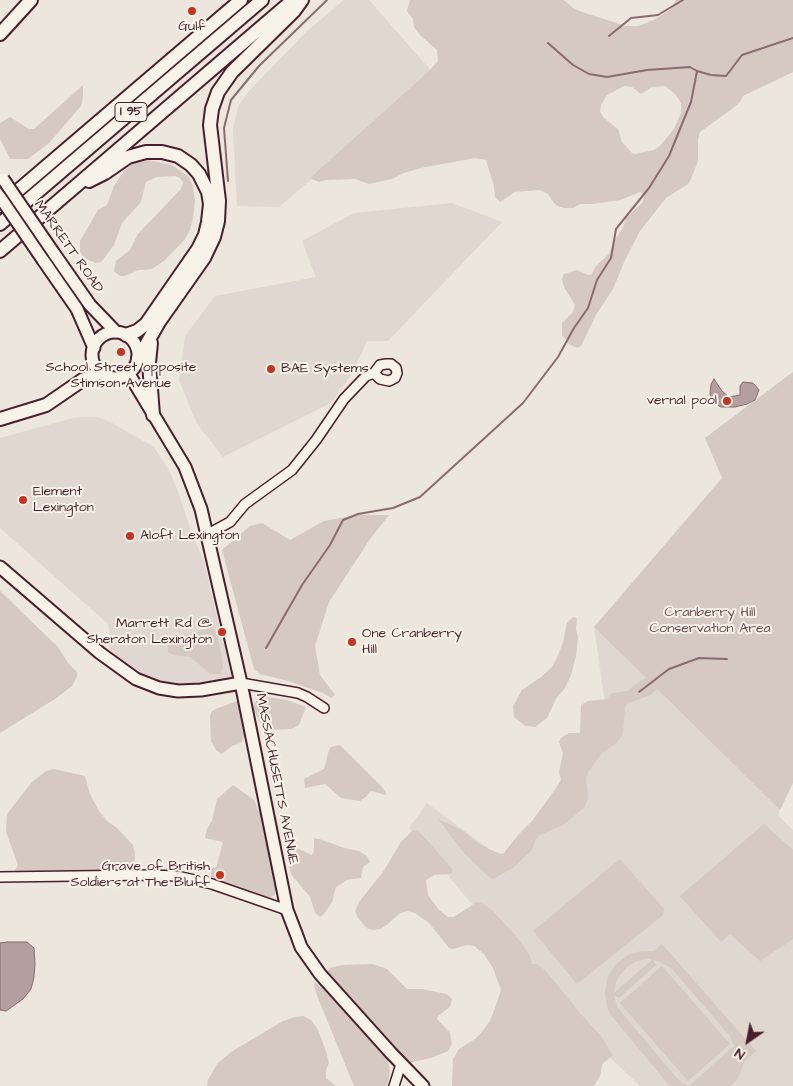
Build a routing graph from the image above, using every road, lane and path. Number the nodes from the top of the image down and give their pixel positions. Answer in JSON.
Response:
{"nodes":[{"id":1,"x":31,"y":0,"type":"edge"},
{"id":2,"x":241,"y":0,"type":"edge"},
{"id":3,"x":262,"y":0,"type":"edge"},
{"id":4,"x":293,"y":0,"type":"edge"},
{"id":5,"x":302,"y":0,"type":"edge"},
{"id":6,"x":0,"y":34,"type":"edge"},
{"id":7,"x":2,"y":177,"type":"edge"},
{"id":8,"x":73,"y":189,"type":"junction"},
{"id":9,"x":0,"y":197,"type":"edge"},
{"id":10,"x":0,"y":206,"type":"edge"},
{"id":11,"x":0,"y":224,"type":"edge"},
{"id":12,"x":0,"y":251,"type":"edge"},
{"id":13,"x":157,"y":325,"type":"junction"},
{"id":14,"x":121,"y":334,"type":"junction"},
{"id":15,"x":94,"y":348,"type":"junction"},
{"id":16,"x":138,"y":359,"type":"junction"},
{"id":17,"x":100,"y":373,"type":"junction"},
{"id":18,"x":374,"y":373,"type":"dead end"},
{"id":19,"x":129,"y":374,"type":"junction"},
{"id":20,"x":153,"y":415,"type":"junction"},
{"id":21,"x":0,"y":419,"type":"edge"},
{"id":22,"x":208,"y":534,"type":"junction"},
{"id":23,"x":0,"y":567,"type":"edge"},
{"id":24,"x":241,"y":683,"type":"junction"},
{"id":25,"x":324,"y":708,"type":"dead end"},
{"id":26,"x":0,"y":877,"type":"edge"},
{"id":27,"x":287,"y":910,"type":"junction"},
{"id":28,"x":401,"y":1064,"type":"junction"},
{"id":29,"x":410,"y":1074,"type":"junction"},
{"id":30,"x":395,"y":1085,"type":"edge"},
{"id":31,"x":423,"y":1086,"type":"edge"}],
"edges":[{"from":1,"to":6,"type":"highway"},
{"from":2,"to":10,"type":"highway"},
{"from":3,"to":11,"type":"highway","number":"I 95"},
{"from":4,"to":8,"type":"highway","number":"I 95"},
{"from":5,"to":13,"type":"highway"},
{"from":7,"to":14,"type":"main road","name":"MARRETT ROAD","bridge":true},
{"from":8,"to":12,"type":"highway","number":"I 95"},
{"from":8,"to":14,"type":"highway"},
{"from":9,"to":15,"type":"main road","name":"MARRETT ROAD","bridge":true},
{"from":13,"to":16,"type":"highway"},
{"from":13,"to":20,"type":"highway"},
{"from":14,"to":15,"type":"main road"},
{"from":14,"to":16,"type":"main road"},
{"from":15,"to":17,"type":"main road"},
{"from":16,"to":19,"type":"main road"},
{"from":17,"to":19,"type":"main road"},
{"from":17,"to":21,"type":"highway"},
{"from":18,"to":22,"type":"street"},
{"from":19,"to":20,"type":"main road"},
{"from":20,"to":22,"type":"main road"},
{"from":22,"to":24,"type":"main road"},
{"from":23,"to":24,"type":"main road","name":"MASSACHUSETTS AVENUE"},
{"from":24,"to":25,"type":"street"},
{"from":24,"to":27,"type":"main road","name":"MASSACHUSETTS AVENUE"},
{"from":26,"to":27,"type":"street"},
{"from":27,"to":28,"type":"main road","name":"MASSACHUSETTS AVENUE"},
{"from":28,"to":29,"type":"main road","name":"MASSACHUSETTS AVENUE"},
{"from":28,"to":30,"type":"street"},
{"from":29,"to":30,"type":"street"},
{"from":29,"to":31,"type":"main road","name":"MASSACHUSETTS AVENUE"}]}
